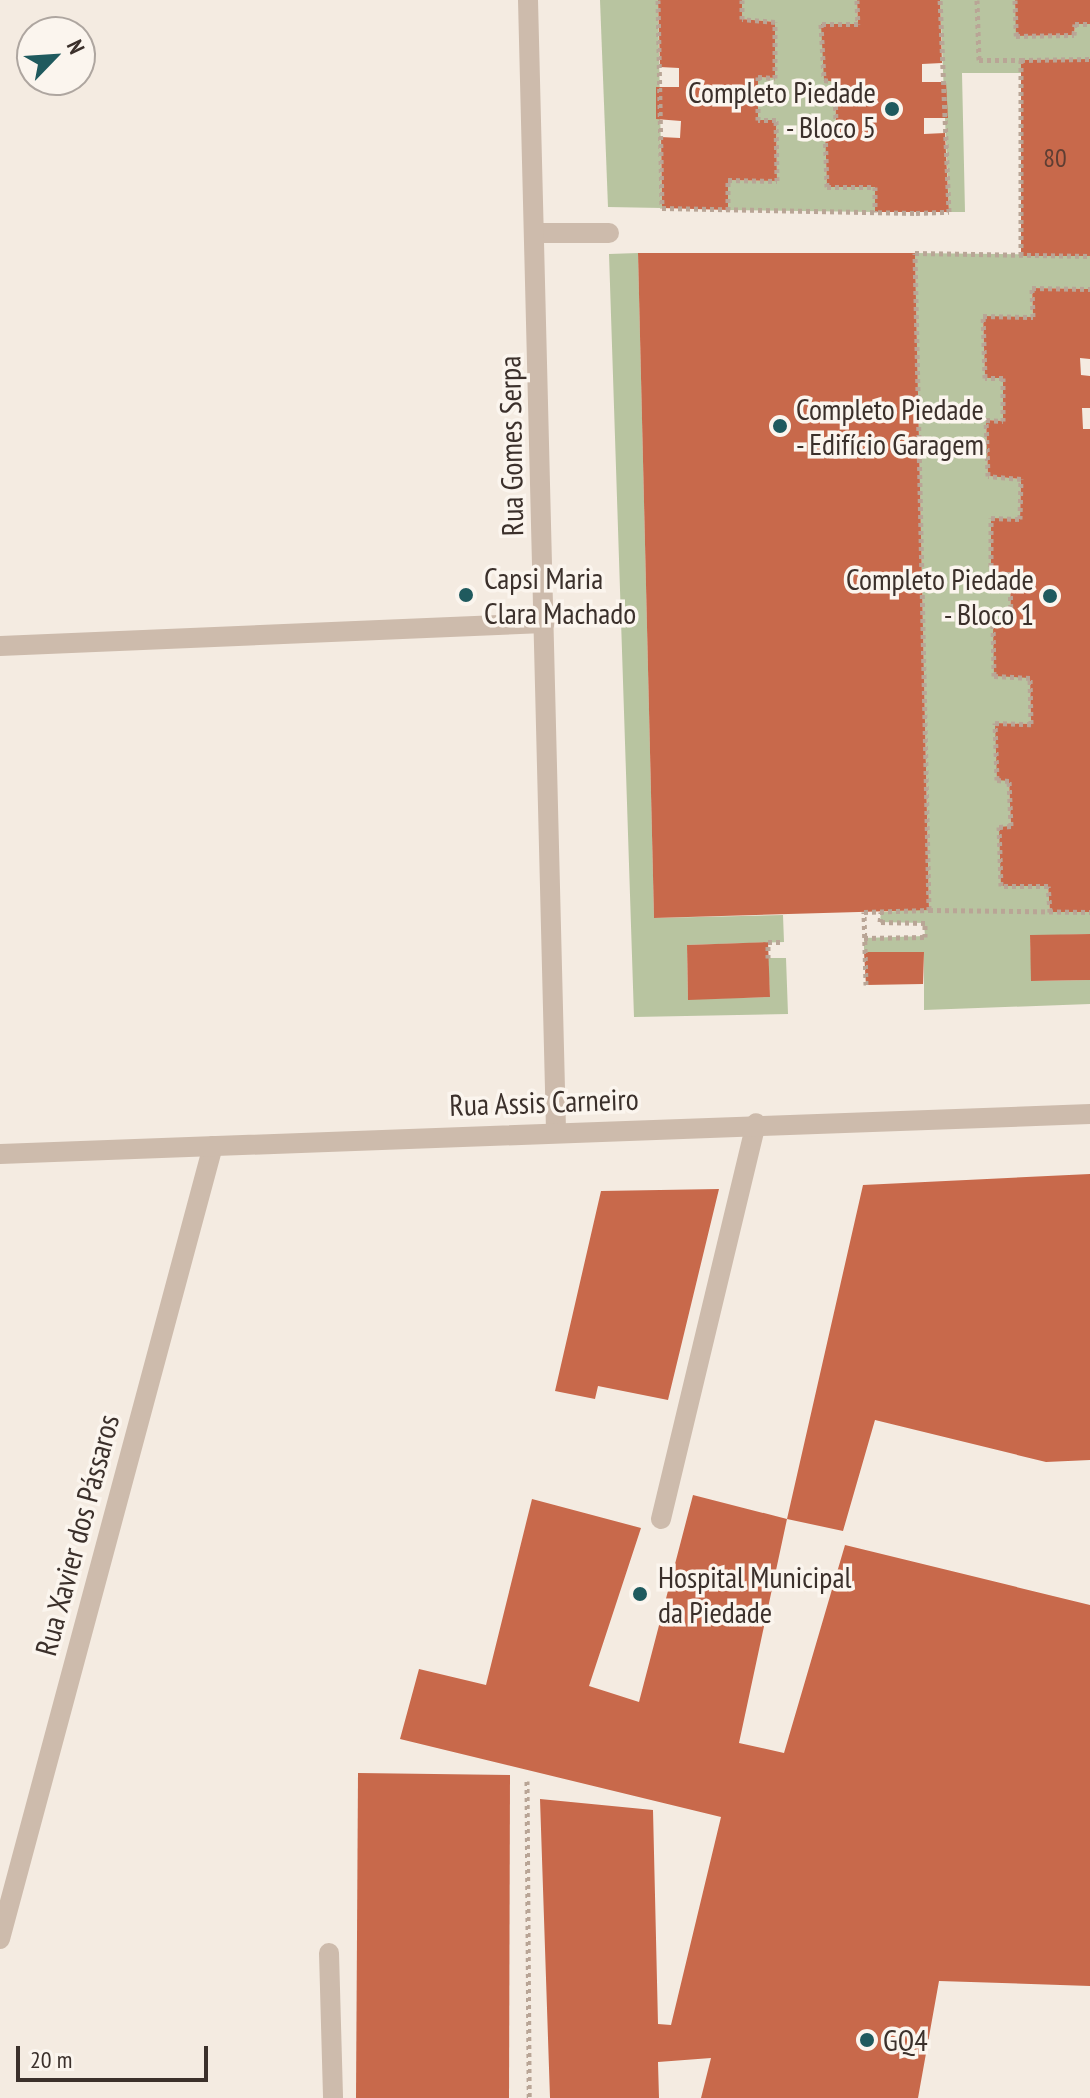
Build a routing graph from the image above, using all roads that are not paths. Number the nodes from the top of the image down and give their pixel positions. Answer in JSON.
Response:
{"nodes":[{"id":1,"x":528,"y":0,"type":"edge"},
{"id":2,"x":536,"y":233,"type":"junction"},
{"id":3,"x":609,"y":233,"type":"dead end"},
{"id":4,"x":545,"y":623,"type":"junction"},
{"id":5,"x":0,"y":646,"type":"edge"},
{"id":6,"x":1090,"y":1114,"type":"edge"},
{"id":7,"x":756,"y":1123,"type":"junction"},
{"id":8,"x":556,"y":1131,"type":"junction"},
{"id":9,"x":213,"y":1146,"type":"junction"},
{"id":10,"x":0,"y":1154,"type":"edge"},
{"id":11,"x":661,"y":1519,"type":"dead end"},
{"id":12,"x":0,"y":1939,"type":"edge"},
{"id":13,"x":329,"y":1953,"type":"dead end"},
{"id":14,"x":333,"y":2098,"type":"edge"}],
"edges":[{"from":1,"to":2,"type":"street","name":"Rua Gomes Serpa"},
{"from":2,"to":3,"type":"street"},
{"from":2,"to":4,"type":"street","name":"Rua Gomes Serpa"},
{"from":4,"to":5,"type":"street"},
{"from":4,"to":8,"type":"street","name":"Rua Gomes Serpa"},
{"from":6,"to":7,"type":"street","name":"Rua Assis Carneiro"},
{"from":7,"to":8,"type":"street","name":"Rua Assis Carneiro"},
{"from":7,"to":11,"type":"street"},
{"from":8,"to":9,"type":"street","name":"Rua Assis Carneiro"},
{"from":9,"to":10,"type":"street","name":"Rua Assis Carneiro"},
{"from":9,"to":12,"type":"street","name":"Rua Xavier dos Pássaros"},
{"from":13,"to":14,"type":"street"}]}
